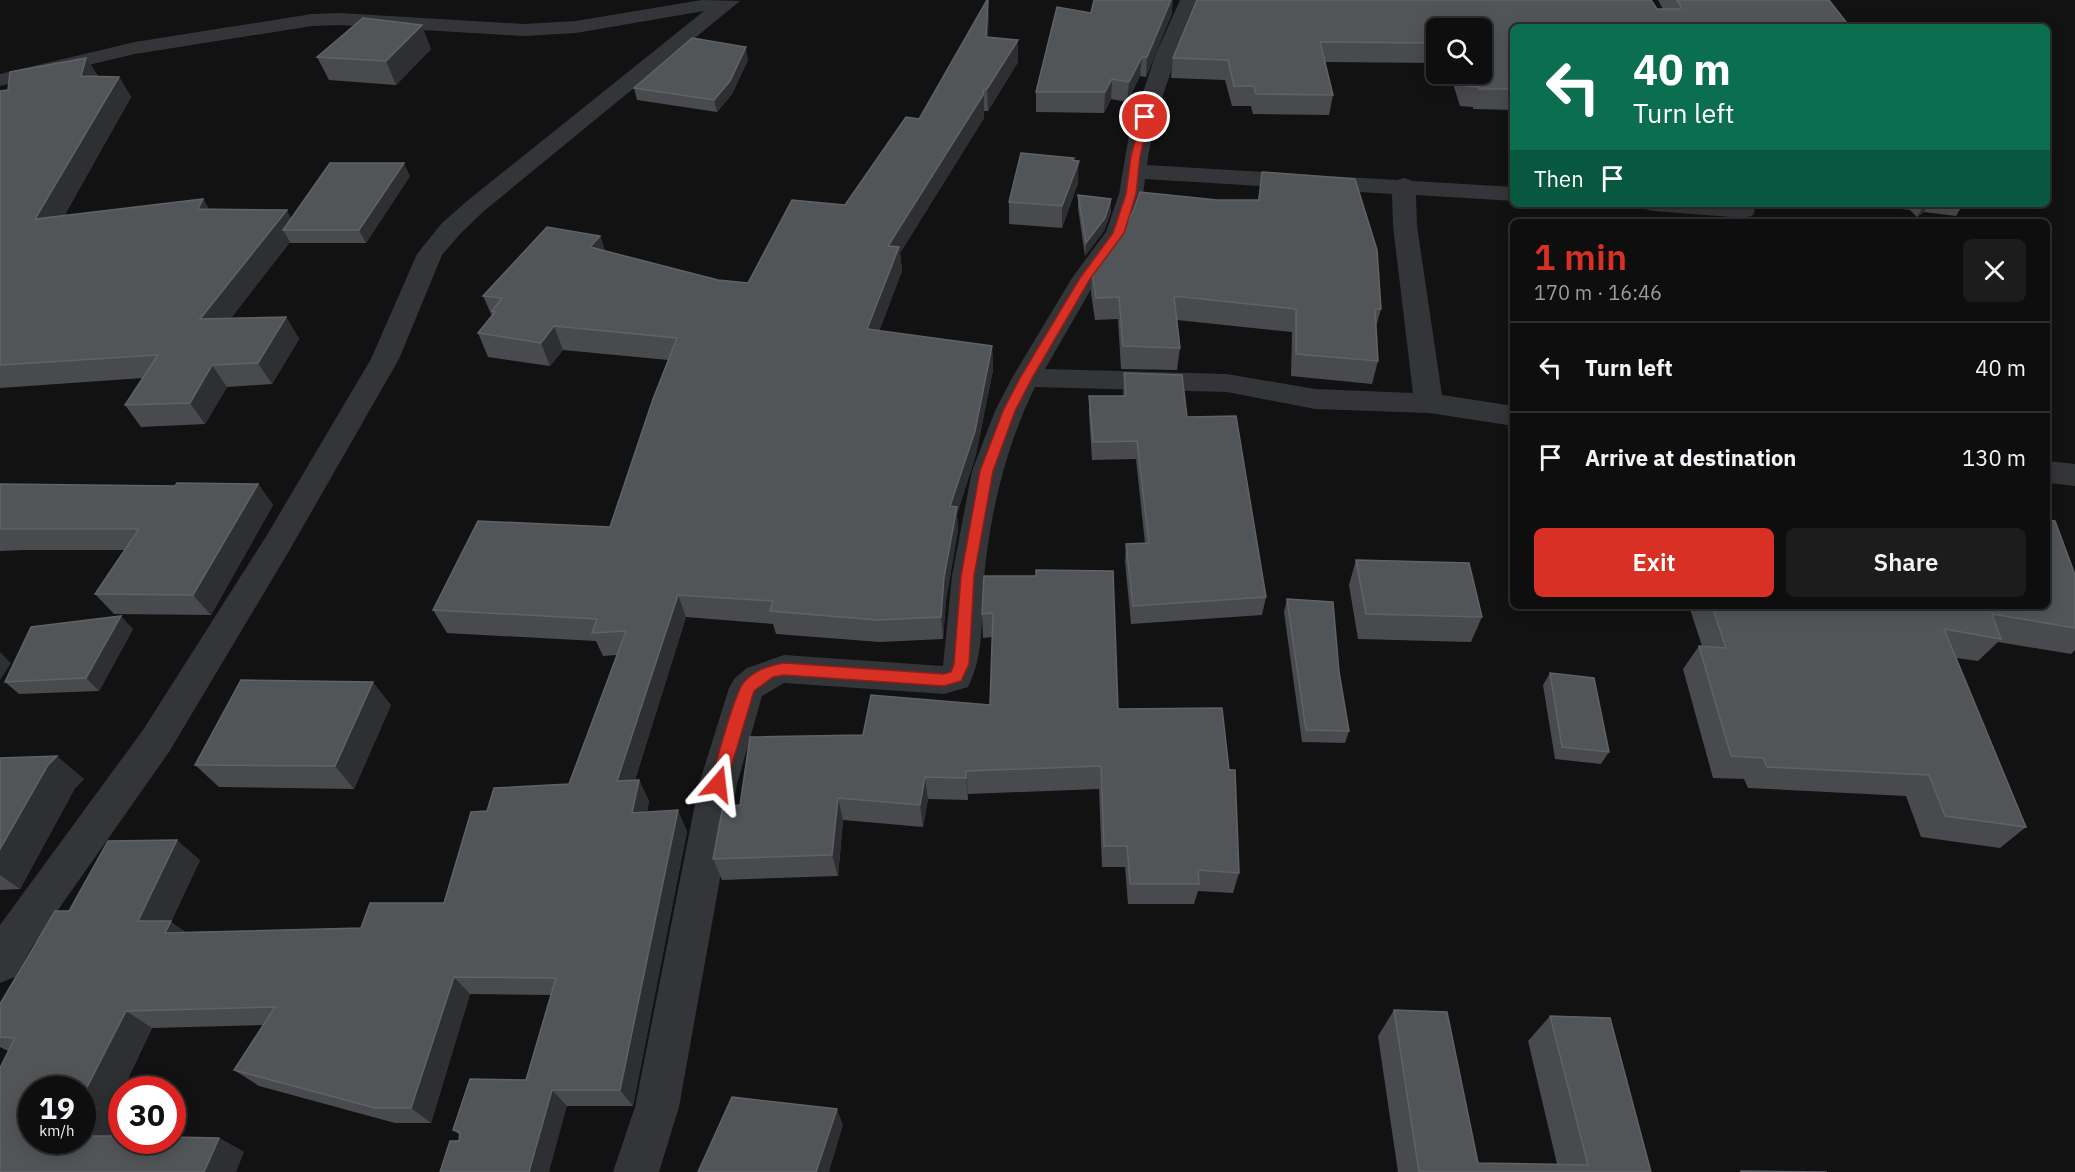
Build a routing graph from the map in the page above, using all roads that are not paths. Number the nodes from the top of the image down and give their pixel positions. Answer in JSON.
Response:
{"nodes":[{"id":1,"x":731,"y":1,"type":"edge"},
{"id":2,"x":1182,"y":4,"type":"edge"},
{"id":3,"x":0,"y":80,"type":"edge"},
{"id":4,"x":1135,"y":171,"type":"junction"},
{"id":5,"x":1404,"y":186,"type":"junction"},
{"id":6,"x":1510,"y":194,"type":"edge"},
{"id":7,"x":1686,"y":207,"type":"edge"},
{"id":8,"x":1742,"y":212,"type":"edge"},
{"id":9,"x":1026,"y":378,"type":"junction"},
{"id":10,"x":1429,"y":403,"type":"junction"},
{"id":11,"x":1510,"y":415,"type":"edge"},
{"id":12,"x":2050,"y":472,"type":"edge"},
{"id":13,"x":2075,"y":475,"type":"edge"},
{"id":14,"x":0,"y":963,"type":"edge"},
{"id":15,"x":636,"y":1172,"type":"edge"}],
"edges":[{"from":1,"to":3,"type":"street"},
{"from":1,"to":14,"type":"street"},
{"from":2,"to":4,"type":"street"},
{"from":4,"to":5,"type":"street"},
{"from":4,"to":9,"type":"street"},
{"from":5,"to":6,"type":"street"},
{"from":5,"to":10,"type":"street"},
{"from":7,"to":8,"type":"street"},
{"from":9,"to":10,"type":"street"},
{"from":9,"to":15,"type":"street"},
{"from":10,"to":11,"type":"street"},
{"from":12,"to":13,"type":"street"}]}
